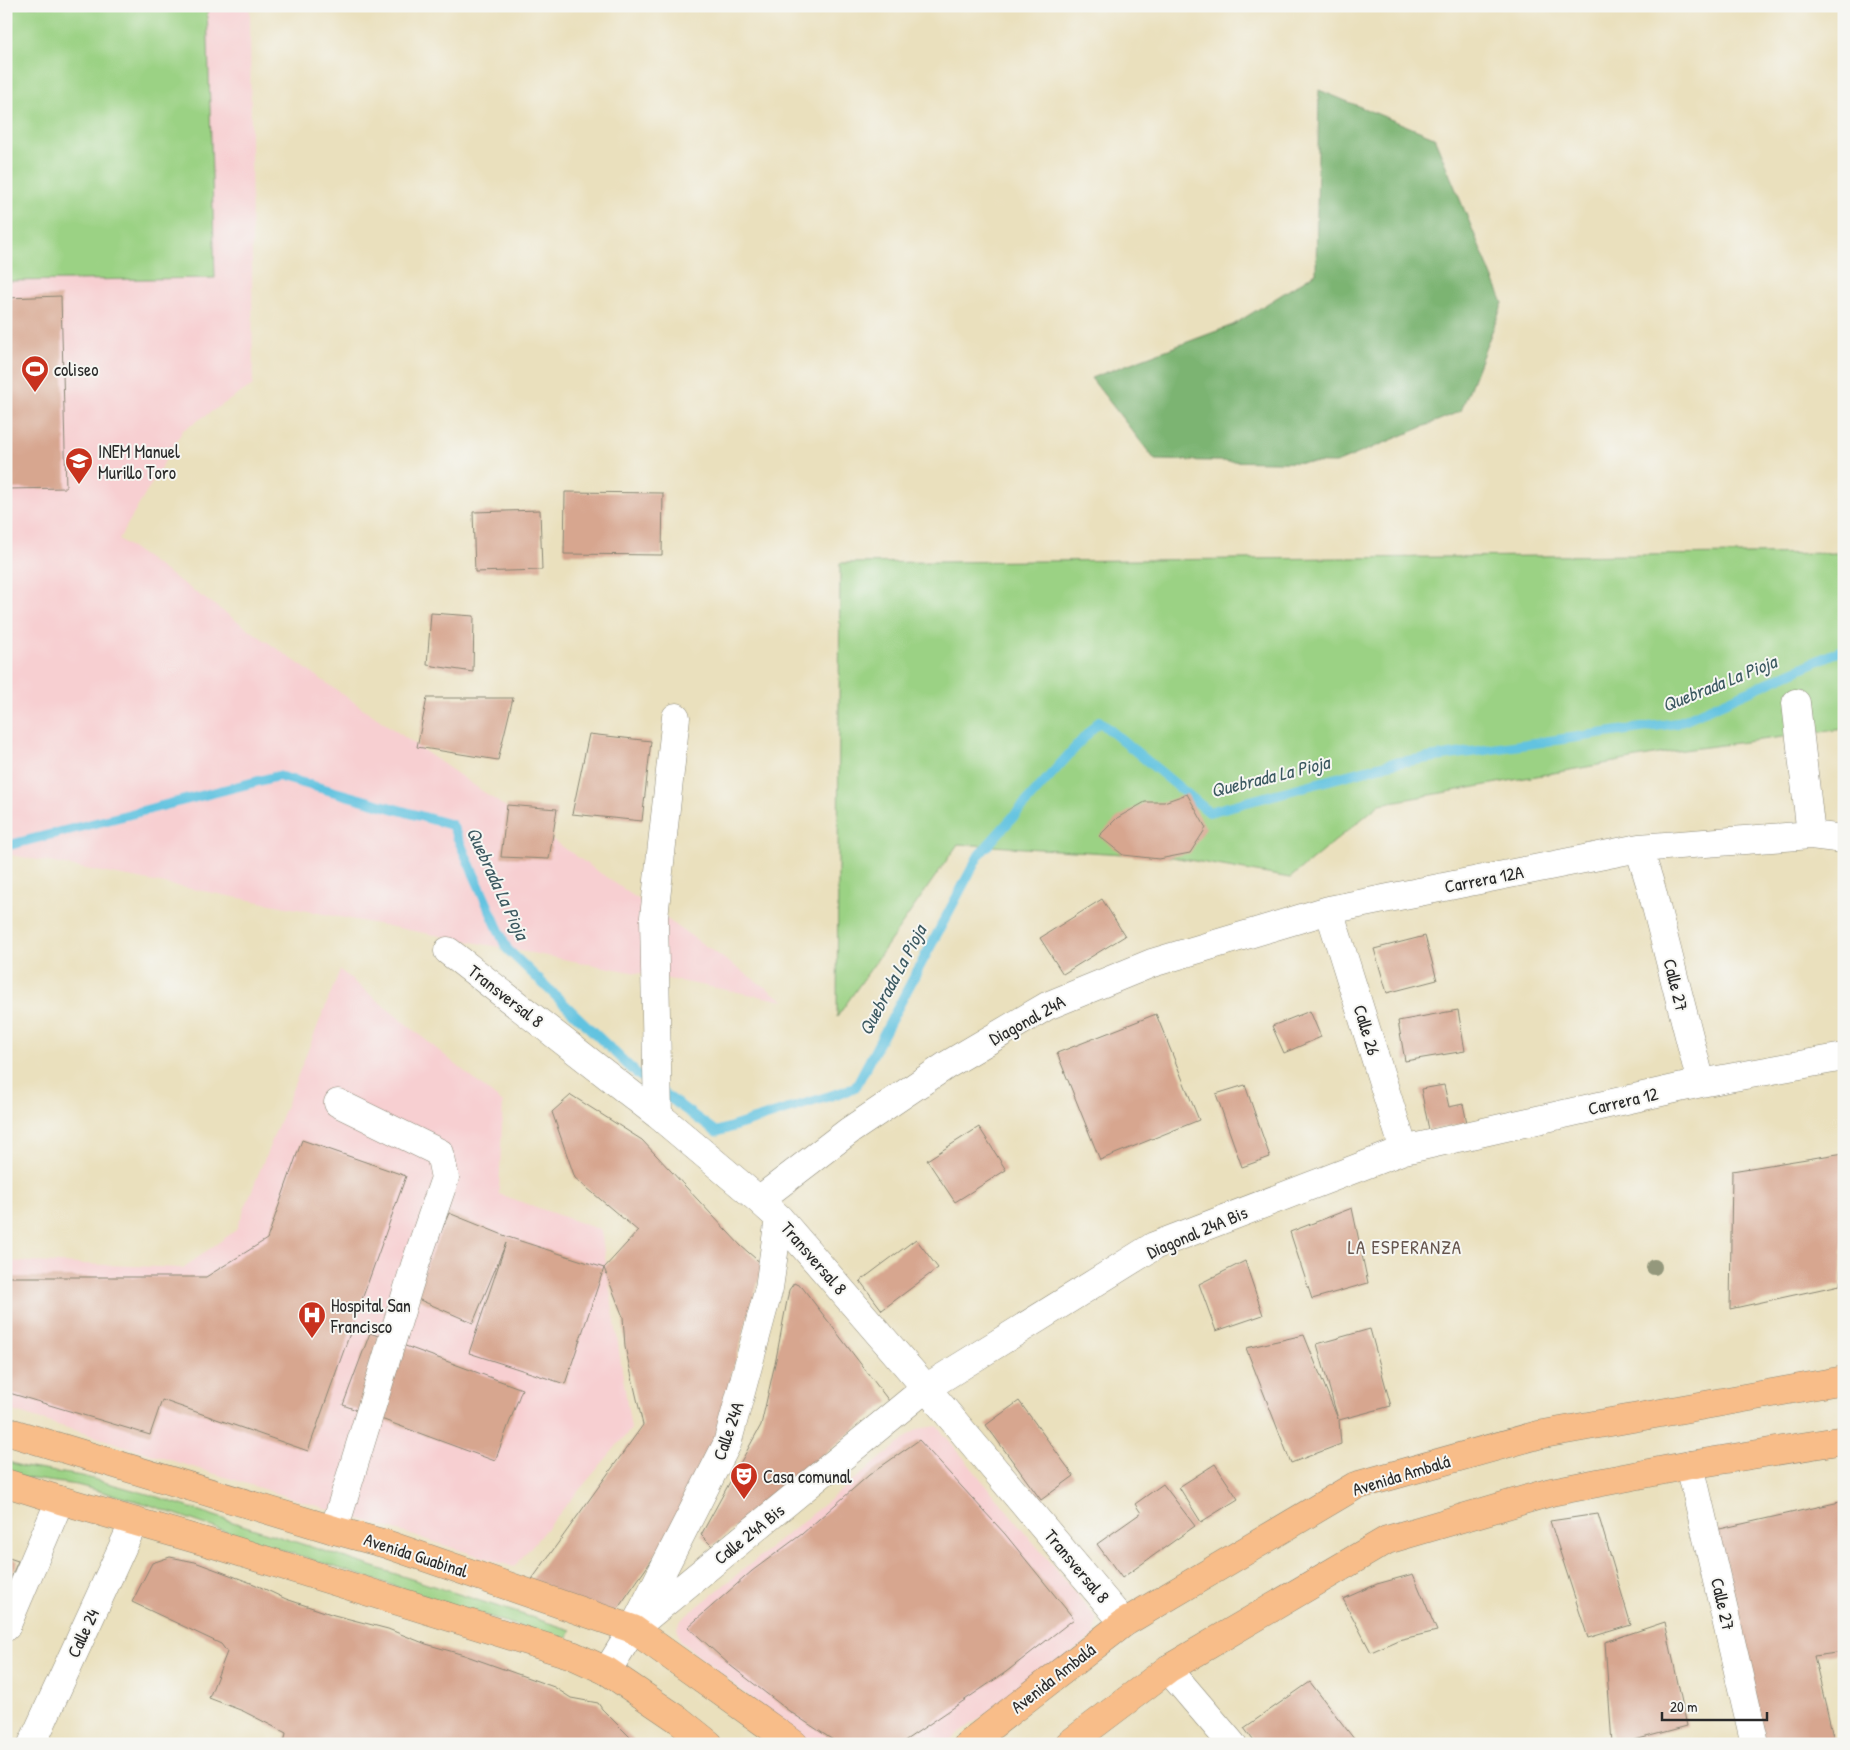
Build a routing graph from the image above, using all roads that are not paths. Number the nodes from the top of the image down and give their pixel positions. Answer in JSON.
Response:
{"nodes":[{"id":1,"x":1796,"y":703,"type":"dead end"},
{"id":2,"x":676,"y":717,"type":"dead end"},
{"id":3,"x":1812,"y":835,"type":"junction"},
{"id":4,"x":1844,"y":839,"type":"edge"},
{"id":5,"x":1639,"y":848,"type":"junction"},
{"id":6,"x":1329,"y":910,"type":"junction"},
{"id":7,"x":448,"y":951,"type":"dead end"},
{"id":8,"x":1844,"y":1057,"type":"edge"},
{"id":9,"x":1701,"y":1084,"type":"junction"},
{"id":10,"x":338,"y":1102,"type":"dead end"},
{"id":11,"x":658,"y":1114,"type":"junction"},
{"id":12,"x":1404,"y":1150,"type":"junction"},
{"id":13,"x":759,"y":1200,"type":"junction"},
{"id":14,"x":779,"y":1218,"type":"junction"},
{"id":15,"x":1844,"y":1380,"type":"edge"},
{"id":16,"x":926,"y":1388,"type":"junction"},
{"id":17,"x":6,"y":1432,"type":"edge"},
{"id":18,"x":1844,"y":1440,"type":"edge"},
{"id":19,"x":1690,"y":1465,"type":"junction"},
{"id":20,"x":6,"y":1483,"type":"edge"},
{"id":21,"x":60,"y":1500,"type":"junction"},
{"id":22,"x":134,"y":1522,"type":"junction"},
{"id":23,"x":334,"y":1530,"type":"junction"},
{"id":24,"x":1124,"y":1623,"type":"junction"},
{"id":25,"x":6,"y":1627,"type":"edge"},
{"id":26,"x":633,"y":1629,"type":"junction"},
{"id":27,"x":1168,"y":1669,"type":"junction"},
{"id":28,"x":607,"y":1671,"type":"junction"},
{"id":29,"x":32,"y":1744,"type":"edge"},
{"id":30,"x":709,"y":1744,"type":"edge"},
{"id":31,"x":794,"y":1744,"type":"edge"},
{"id":32,"x":968,"y":1744,"type":"edge"},
{"id":33,"x":1069,"y":1744,"type":"edge"},
{"id":34,"x":1232,"y":1744,"type":"edge"},
{"id":35,"x":1755,"y":1744,"type":"edge"}],
"edges":[{"from":1,"to":3,"type":"street"},
{"from":2,"to":11,"type":"street"},
{"from":3,"to":4,"type":"street","name":"Carrera 12A"},
{"from":3,"to":5,"type":"street","name":"Carrera 12A"},
{"from":5,"to":6,"type":"street","name":"Carrera 12A"},
{"from":5,"to":9,"type":"street","name":"Calle 27"},
{"from":6,"to":12,"type":"street","name":"Calle 26"},
{"from":6,"to":13,"type":"street","name":"Diagonal 24A"},
{"from":7,"to":11,"type":"street","name":"Transversal 8"},
{"from":8,"to":9,"type":"street","name":"Carrera 12"},
{"from":9,"to":12,"type":"street","name":"Carrera 12"},
{"from":10,"to":23,"type":"street"},
{"from":11,"to":13,"type":"street","name":"Transversal 8"},
{"from":12,"to":16,"type":"street","name":"Diagonal 24A Bis"},
{"from":13,"to":14,"type":"street","name":"Transversal 8"},
{"from":14,"to":16,"type":"street","name":"Transversal 8"},
{"from":14,"to":26,"type":"street","name":"Calle 24A"},
{"from":15,"to":24,"type":"main road","name":"Avenida Ambalá"},
{"from":16,"to":24,"type":"street","name":"Transversal 8"},
{"from":16,"to":26,"type":"street","name":"Calle 24A Bis"},
{"from":17,"to":23,"type":"main road","name":"Avenida Guabinal"},
{"from":18,"to":19,"type":"main road"},
{"from":19,"to":27,"type":"main road"},
{"from":19,"to":35,"type":"street","name":"Calle 27"},
{"from":20,"to":21,"type":"main road"},
{"from":21,"to":22,"type":"main road"},
{"from":21,"to":25,"type":"street"},
{"from":22,"to":28,"type":"main road"},
{"from":22,"to":29,"type":"street","name":"Calle 24"},
{"from":23,"to":26,"type":"main road","name":"Avenida Guabinal"},
{"from":24,"to":32,"type":"main road","name":"Avenida Ambalá"},
{"from":26,"to":28,"type":"street","name":"Calle 24A Bis"},
{"from":26,"to":31,"type":"main road","name":"Avenida Guabinal"},
{"from":27,"to":33,"type":"main road"},
{"from":27,"to":34,"type":"street"},
{"from":28,"to":30,"type":"main road"}]}
